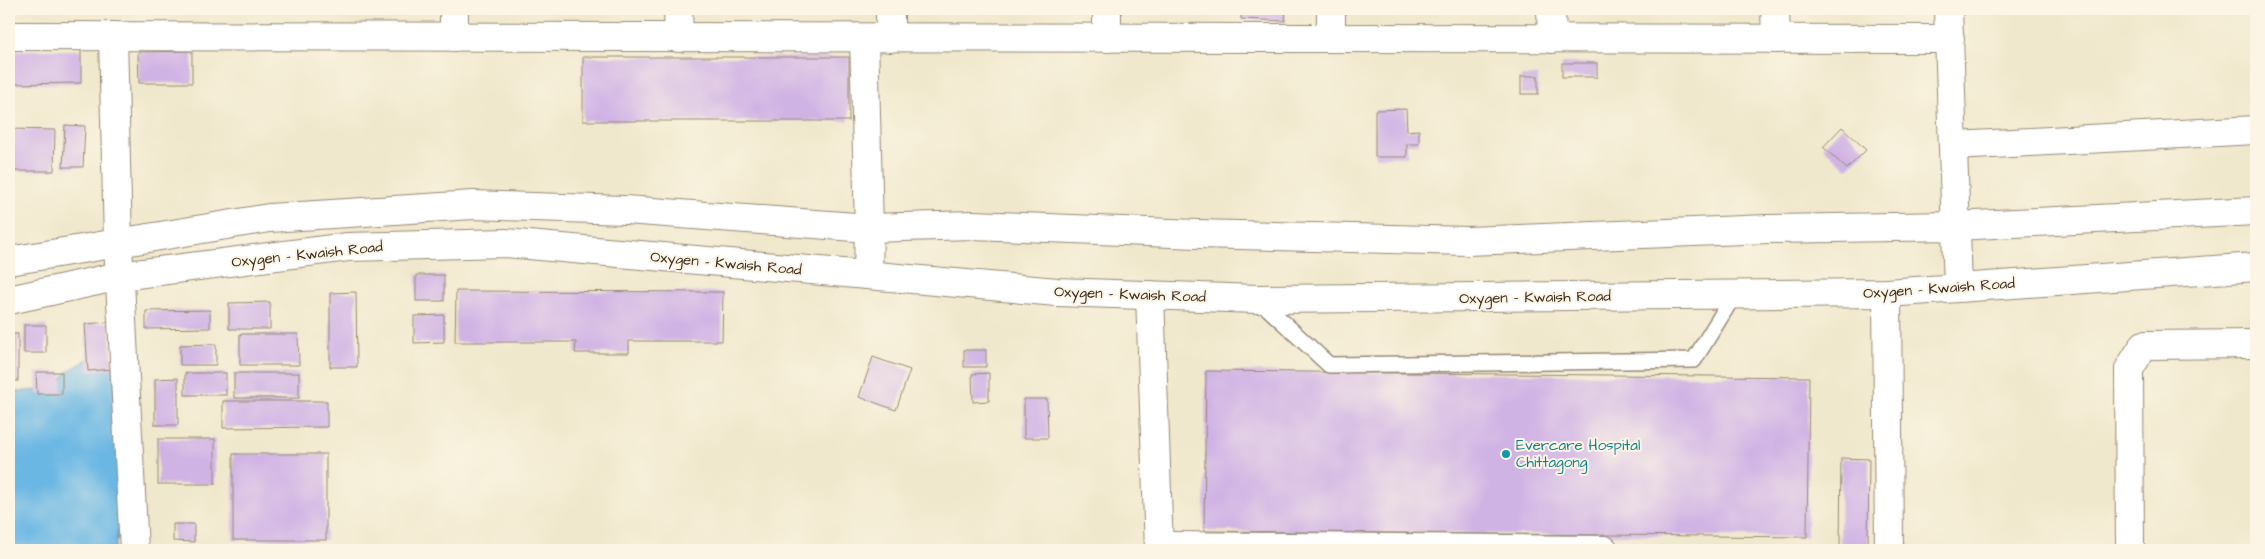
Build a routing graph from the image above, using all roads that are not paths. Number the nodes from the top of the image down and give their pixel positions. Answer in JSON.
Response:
{"nodes":[{"id":1,"x":454,"y":9,"type":"edge"},
{"id":2,"x":678,"y":9,"type":"edge"},
{"id":3,"x":890,"y":9,"type":"edge"},
{"id":4,"x":1107,"y":9,"type":"edge"},
{"id":5,"x":1331,"y":9,"type":"edge"},
{"id":6,"x":1551,"y":9,"type":"edge"},
{"id":7,"x":1775,"y":9,"type":"edge"},
{"id":8,"x":1948,"y":9,"type":"edge"},
{"id":9,"x":9,"y":36,"type":"edge"},
{"id":10,"x":113,"y":36,"type":"junction"},
{"id":11,"x":454,"y":37,"type":"junction"},
{"id":12,"x":679,"y":38,"type":"junction"},
{"id":13,"x":877,"y":38,"type":"junction"},
{"id":14,"x":1108,"y":38,"type":"junction"},
{"id":15,"x":1331,"y":38,"type":"junction"},
{"id":16,"x":1552,"y":39,"type":"junction"},
{"id":17,"x":1776,"y":39,"type":"junction"},
{"id":18,"x":1950,"y":39,"type":"junction"},
{"id":19,"x":2256,"y":130,"type":"edge"},
{"id":20,"x":1954,"y":146,"type":"junction"},
{"id":21,"x":2256,"y":211,"type":"edge"},
{"id":22,"x":1956,"y":226,"type":"junction"},
{"id":23,"x":869,"y":228,"type":"junction"},
{"id":24,"x":118,"y":244,"type":"junction"},
{"id":25,"x":9,"y":261,"type":"edge"},
{"id":26,"x":2256,"y":268,"type":"edge"},
{"id":27,"x":868,"y":275,"type":"junction"},
{"id":28,"x":120,"y":276,"type":"junction"},
{"id":29,"x":1958,"y":288,"type":"junction"},
{"id":30,"x":1888,"y":293,"type":"junction"},
{"id":31,"x":1150,"y":295,"type":"junction"},
{"id":32,"x":1734,"y":295,"type":"junction"},
{"id":33,"x":1258,"y":299,"type":"junction"},
{"id":34,"x":9,"y":300,"type":"edge"},
{"id":35,"x":2256,"y":344,"type":"edge"},
{"id":36,"x":1164,"y":548,"type":"edge"},
{"id":37,"x":134,"y":550,"type":"edge"},
{"id":38,"x":1604,"y":550,"type":"edge"},
{"id":39,"x":1889,"y":550,"type":"edge"},
{"id":40,"x":2130,"y":550,"type":"edge"}],
"edges":[{"from":1,"to":11,"type":"street"},
{"from":2,"to":12,"type":"street"},
{"from":3,"to":13,"type":"street"},
{"from":4,"to":14,"type":"street"},
{"from":5,"to":15,"type":"street"},
{"from":6,"to":16,"type":"street"},
{"from":7,"to":17,"type":"street"},
{"from":8,"to":18,"type":"street"},
{"from":9,"to":10,"type":"street"},
{"from":10,"to":11,"type":"street"},
{"from":10,"to":24,"type":"street"},
{"from":11,"to":12,"type":"street"},
{"from":12,"to":13,"type":"street"},
{"from":13,"to":14,"type":"street"},
{"from":13,"to":23,"type":"street"},
{"from":14,"to":15,"type":"street"},
{"from":15,"to":16,"type":"street"},
{"from":16,"to":17,"type":"street"},
{"from":17,"to":18,"type":"street"},
{"from":18,"to":20,"type":"street"},
{"from":19,"to":20,"type":"street"},
{"from":20,"to":22,"type":"street"},
{"from":21,"to":22,"type":"street"},
{"from":22,"to":23,"type":"street"},
{"from":22,"to":29,"type":"street"},
{"from":23,"to":24,"type":"street"},
{"from":23,"to":27,"type":"street"},
{"from":24,"to":25,"type":"street"},
{"from":24,"to":28,"type":"street"},
{"from":26,"to":29,"type":"street","name":"Oxygen - Kwaish Road"},
{"from":27,"to":28,"type":"street","name":"Oxygen - Kwaish Road"},
{"from":27,"to":31,"type":"street","name":"Oxygen - Kwaish Road"},
{"from":28,"to":34,"type":"street","name":"Oxygen - Kwaish Road"},
{"from":28,"to":37,"type":"street"},
{"from":29,"to":30,"type":"street","name":"Oxygen - Kwaish Road"},
{"from":30,"to":32,"type":"street","name":"Oxygen - Kwaish Road"},
{"from":30,"to":39,"type":"street"},
{"from":31,"to":33,"type":"street","name":"Oxygen - Kwaish Road"},
{"from":31,"to":36,"type":"street"},
{"from":32,"to":33,"type":"street","name":"Oxygen - Kwaish Road"},
{"from":32,"to":33,"type":"lane"},
{"from":35,"to":40,"type":"street"},
{"from":36,"to":38,"type":"street"}]}
